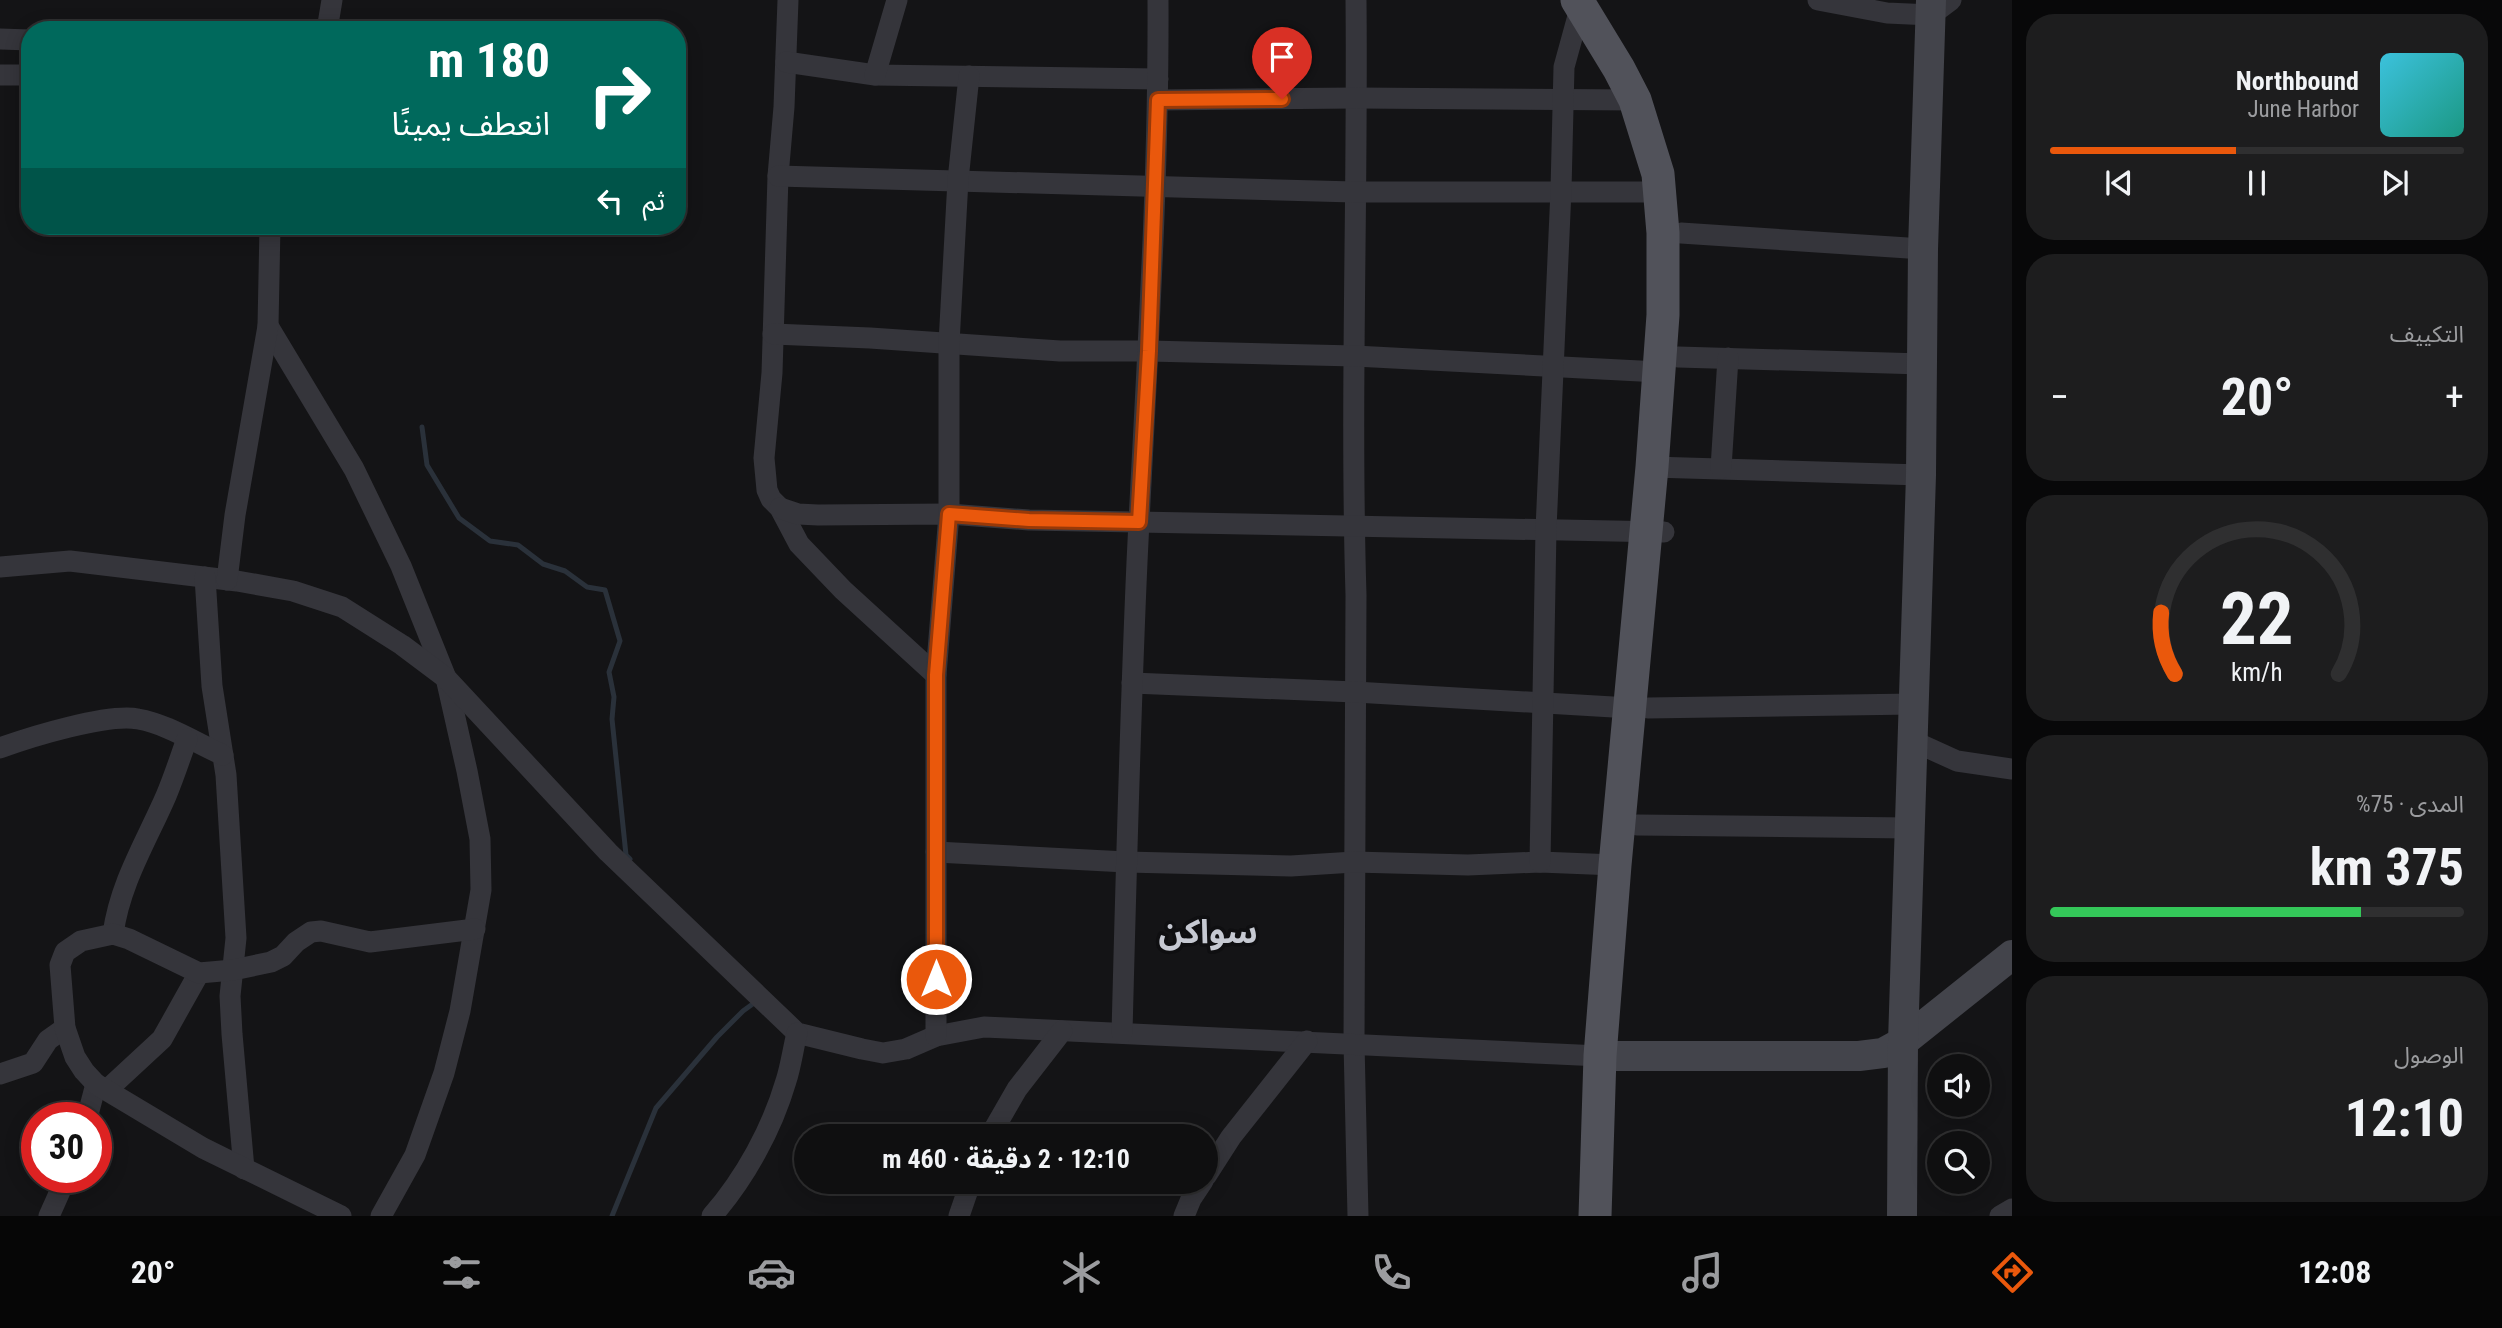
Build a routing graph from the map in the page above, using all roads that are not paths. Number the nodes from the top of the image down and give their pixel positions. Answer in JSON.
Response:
{"nodes":[{"id":1,"x":332,"y":0,"type":"edge"},
{"id":2,"x":788,"y":0,"type":"edge"},
{"id":3,"x":897,"y":0,"type":"edge"},
{"id":4,"x":1158,"y":0,"type":"edge"},
{"id":5,"x":1356,"y":0,"type":"edge"},
{"id":6,"x":1825,"y":1,"type":"edge"},
{"id":7,"x":1585,"y":2,"type":"edge"},
{"id":8,"x":1938,"y":5,"type":"edge"},
{"id":9,"x":328,"y":21,"type":"edge"},
{"id":10,"x":0,"y":39,"type":"edge"},
{"id":11,"x":21,"y":40,"type":"edge"},
{"id":12,"x":786,"y":62,"type":"junction"},
{"id":13,"x":0,"y":75,"type":"edge"},
{"id":14,"x":21,"y":75,"type":"edge"},
{"id":15,"x":875,"y":75,"type":"junction"},
{"id":16,"x":969,"y":76,"type":"junction"},
{"id":17,"x":1158,"y":90,"type":"junction"},
{"id":18,"x":1357,"y":98,"type":"junction"},
{"id":19,"x":1563,"y":99,"type":"junction"},
{"id":20,"x":1635,"y":100,"type":"junction"},
{"id":21,"x":778,"y":176,"type":"junction"},
{"id":22,"x":957,"y":180,"type":"junction"},
{"id":23,"x":1155,"y":185,"type":"junction"},
{"id":24,"x":1561,"y":190,"type":"junction"},
{"id":25,"x":1354,"y":192,"type":"junction"},
{"id":26,"x":1661,"y":192,"type":"junction"},
{"id":27,"x":1681,"y":233,"type":"junction"},
{"id":28,"x":270,"y":235,"type":"edge"},
{"id":29,"x":1923,"y":249,"type":"junction"},
{"id":30,"x":268,"y":326,"type":"junction"},
{"id":31,"x":773,"y":334,"type":"junction"},
{"id":32,"x":949,"y":342,"type":"junction"},
{"id":33,"x":1149,"y":351,"type":"junction"},
{"id":34,"x":1355,"y":356,"type":"junction"},
{"id":35,"x":1728,"y":358,"type":"junction"},
{"id":36,"x":1669,"y":364,"type":"junction"},
{"id":37,"x":1922,"y":364,"type":"junction"},
{"id":38,"x":1554,"y":367,"type":"junction"},
{"id":39,"x":1661,"y":467,"type":"junction"},
{"id":40,"x":1721,"y":468,"type":"junction"},
{"id":41,"x":1921,"y":475,"type":"junction"},
{"id":42,"x":780,"y":508,"type":"junction"},
{"id":43,"x":949,"y":514,"type":"junction"},
{"id":44,"x":1139,"y":522,"type":"junction"},
{"id":45,"x":1354,"y":527,"type":"junction"},
{"id":46,"x":1546,"y":529,"type":"junction"},
{"id":47,"x":1655,"y":531,"type":"junction"},
{"id":48,"x":0,"y":567,"type":"edge"},
{"id":49,"x":205,"y":577,"type":"junction"},
{"id":50,"x":227,"y":580,"type":"junction"},
{"id":51,"x":936,"y":675,"type":"junction"},
{"id":52,"x":446,"y":678,"type":"junction"},
{"id":53,"x":1132,"y":683,"type":"junction"},
{"id":54,"x":1355,"y":692,"type":"junction"},
{"id":55,"x":1914,"y":704,"type":"junction"},
{"id":56,"x":1544,"y":705,"type":"junction"},
{"id":57,"x":1639,"y":708,"type":"junction"},
{"id":58,"x":187,"y":739,"type":"junction"},
{"id":59,"x":1913,"y":741,"type":"junction"},
{"id":60,"x":0,"y":748,"type":"edge"},
{"id":61,"x":223,"y":755,"type":"junction"},
{"id":62,"x":2012,"y":769,"type":"edge"},
{"id":63,"x":1637,"y":825,"type":"junction"},
{"id":64,"x":1910,"y":828,"type":"junction"},
{"id":65,"x":936,"y":852,"type":"junction"},
{"id":66,"x":1126,"y":862,"type":"junction"},
{"id":67,"x":1354,"y":862,"type":"junction"},
{"id":68,"x":1540,"y":862,"type":"junction"},
{"id":69,"x":1615,"y":865,"type":"junction"},
{"id":70,"x":475,"y":929,"type":"junction"},
{"id":71,"x":113,"y":934,"type":"junction"},
{"id":72,"x":2012,"y":955,"type":"edge"},
{"id":73,"x":233,"y":970,"type":"junction"},
{"id":74,"x":199,"y":974,"type":"junction"},
{"id":75,"x":65,"y":1028,"type":"junction"},
{"id":76,"x":1062,"y":1031,"type":"junction"},
{"id":77,"x":797,"y":1032,"type":"junction"},
{"id":78,"x":1122,"y":1034,"type":"junction"},
{"id":79,"x":936,"y":1036,"type":"junction"},
{"id":80,"x":1307,"y":1041,"type":"junction"},
{"id":81,"x":1903,"y":1042,"type":"junction"},
{"id":82,"x":1354,"y":1043,"type":"junction"},
{"id":83,"x":1608,"y":1057,"type":"junction"},
{"id":84,"x":0,"y":1074,"type":"edge"},
{"id":85,"x":102,"y":1086,"type":"junction"},
{"id":86,"x":94,"y":1102,"type":"edge"},
{"id":87,"x":997,"y":1124,"type":"edge"},
{"id":88,"x":1218,"y":1157,"type":"edge"},
{"id":89,"x":244,"y":1169,"type":"junction"},
{"id":90,"x":59,"y":1193,"type":"edge"},
{"id":91,"x":967,"y":1194,"type":"edge"},
{"id":92,"x":1194,"y":1194,"type":"edge"},
{"id":93,"x":2012,"y":1209,"type":"edge"},
{"id":94,"x":49,"y":1216,"type":"edge"},
{"id":95,"x":341,"y":1216,"type":"edge"},
{"id":96,"x":381,"y":1216,"type":"edge"},
{"id":97,"x":712,"y":1216,"type":"edge"},
{"id":98,"x":959,"y":1216,"type":"edge"},
{"id":99,"x":1184,"y":1216,"type":"edge"},
{"id":100,"x":1358,"y":1216,"type":"edge"},
{"id":101,"x":1595,"y":1216,"type":"edge"},
{"id":102,"x":1614,"y":1216,"type":"edge"},
{"id":103,"x":1902,"y":1216,"type":"edge"},
{"id":104,"x":2000,"y":1216,"type":"edge"}],
"edges":[{"from":1,"to":9,"type":"street"},
{"from":2,"to":12,"type":"street"},
{"from":3,"to":15,"type":"street"},
{"from":4,"to":17,"type":"street"},
{"from":5,"to":18,"type":"street"},
{"from":6,"to":8,"type":"street"},
{"from":7,"to":19,"type":"street"},
{"from":7,"to":20,"type":"main road"},
{"from":7,"to":27,"type":"main road"},
{"from":8,"to":29,"type":"street"},
{"from":10,"to":11,"type":"street"},
{"from":12,"to":15,"type":"street"},
{"from":12,"to":21,"type":"street"},
{"from":13,"to":14,"type":"street"},
{"from":15,"to":16,"type":"street"},
{"from":16,"to":17,"type":"street"},
{"from":16,"to":22,"type":"street"},
{"from":17,"to":18,"type":"street"},
{"from":17,"to":23,"type":"street"},
{"from":18,"to":19,"type":"street"},
{"from":18,"to":25,"type":"street"},
{"from":19,"to":20,"type":"street"},
{"from":19,"to":24,"type":"street"},
{"from":20,"to":26,"type":"main road"},
{"from":21,"to":22,"type":"street"},
{"from":21,"to":31,"type":"street"},
{"from":22,"to":23,"type":"street"},
{"from":22,"to":32,"type":"street"},
{"from":23,"to":25,"type":"street"},
{"from":23,"to":33,"type":"street"},
{"from":24,"to":25,"type":"street"},
{"from":24,"to":26,"type":"street"},
{"from":24,"to":38,"type":"street"},
{"from":25,"to":34,"type":"street"},
{"from":26,"to":36,"type":"main road"},
{"from":27,"to":29,"type":"street"},
{"from":27,"to":36,"type":"main road"},
{"from":28,"to":30,"type":"street"},
{"from":29,"to":37,"type":"street"},
{"from":30,"to":50,"type":"street"},
{"from":30,"to":52,"type":"street"},
{"from":31,"to":32,"type":"street"},
{"from":31,"to":42,"type":"street"},
{"from":32,"to":33,"type":"street"},
{"from":32,"to":43,"type":"street"},
{"from":33,"to":34,"type":"street"},
{"from":33,"to":44,"type":"street"},
{"from":34,"to":38,"type":"street"},
{"from":34,"to":45,"type":"street"},
{"from":35,"to":36,"type":"street"},
{"from":35,"to":37,"type":"street"},
{"from":35,"to":40,"type":"street"},
{"from":36,"to":38,"type":"street"},
{"from":36,"to":39,"type":"main road"},
{"from":37,"to":41,"type":"street"},
{"from":38,"to":46,"type":"street"},
{"from":39,"to":40,"type":"street"},
{"from":39,"to":47,"type":"main road"},
{"from":40,"to":41,"type":"street"},
{"from":41,"to":55,"type":"street"},
{"from":42,"to":43,"type":"street"},
{"from":42,"to":51,"type":"street"},
{"from":43,"to":44,"type":"street"},
{"from":43,"to":51,"type":"street"},
{"from":44,"to":45,"type":"street"},
{"from":44,"to":53,"type":"street"},
{"from":45,"to":46,"type":"street"},
{"from":45,"to":54,"type":"street"},
{"from":46,"to":47,"type":"street"},
{"from":46,"to":56,"type":"street"},
{"from":47,"to":57,"type":"main road"},
{"from":48,"to":49,"type":"street"},
{"from":49,"to":50,"type":"street"},
{"from":49,"to":61,"type":"street"},
{"from":50,"to":52,"type":"street"},
{"from":51,"to":65,"type":"street"},
{"from":52,"to":70,"type":"street"},
{"from":52,"to":77,"type":"street"},
{"from":53,"to":54,"type":"street"},
{"from":53,"to":66,"type":"street"},
{"from":54,"to":56,"type":"street"},
{"from":54,"to":67,"type":"street"},
{"from":55,"to":57,"type":"street"},
{"from":55,"to":59,"type":"street"},
{"from":56,"to":57,"type":"street"},
{"from":56,"to":68,"type":"street"},
{"from":57,"to":63,"type":"main road"},
{"from":57,"to":69,"type":"main road"},
{"from":58,"to":60,"type":"street"},
{"from":58,"to":61,"type":"street"},
{"from":58,"to":71,"type":"street"},
{"from":59,"to":62,"type":"street"},
{"from":59,"to":64,"type":"street"},
{"from":61,"to":73,"type":"street"},
{"from":63,"to":64,"type":"street"},
{"from":63,"to":83,"type":"main road"},
{"from":64,"to":81,"type":"street"},
{"from":65,"to":66,"type":"street"},
{"from":65,"to":79,"type":"street"},
{"from":66,"to":67,"type":"street"},
{"from":66,"to":78,"type":"street"},
{"from":67,"to":68,"type":"street"},
{"from":67,"to":82,"type":"street"},
{"from":68,"to":69,"type":"street"},
{"from":69,"to":83,"type":"main road"},
{"from":70,"to":73,"type":"street"},
{"from":70,"to":96,"type":"street"},
{"from":71,"to":74,"type":"street"},
{"from":71,"to":75,"type":"street"},
{"from":72,"to":81,"type":"street"},
{"from":73,"to":74,"type":"street"},
{"from":73,"to":89,"type":"street"},
{"from":74,"to":85,"type":"street"},
{"from":75,"to":84,"type":"street"},
{"from":75,"to":85,"type":"street"},
{"from":76,"to":78,"type":"street"},
{"from":76,"to":79,"type":"street"},
{"from":76,"to":87,"type":"street"},
{"from":77,"to":79,"type":"street"},
{"from":77,"to":97,"type":"street"},
{"from":78,"to":80,"type":"street"},
{"from":80,"to":82,"type":"street"},
{"from":80,"to":88,"type":"street"},
{"from":81,"to":83,"type":"street"},
{"from":81,"to":103,"type":"street"},
{"from":82,"to":83,"type":"street"},
{"from":82,"to":100,"type":"street"},
{"from":83,"to":101,"type":"main road"},
{"from":83,"to":102,"type":"main road"},
{"from":85,"to":86,"type":"street"},
{"from":85,"to":89,"type":"street"},
{"from":89,"to":95,"type":"street"},
{"from":90,"to":94,"type":"street"},
{"from":91,"to":98,"type":"street"},
{"from":92,"to":99,"type":"street"},
{"from":93,"to":104,"type":"street"}]}
